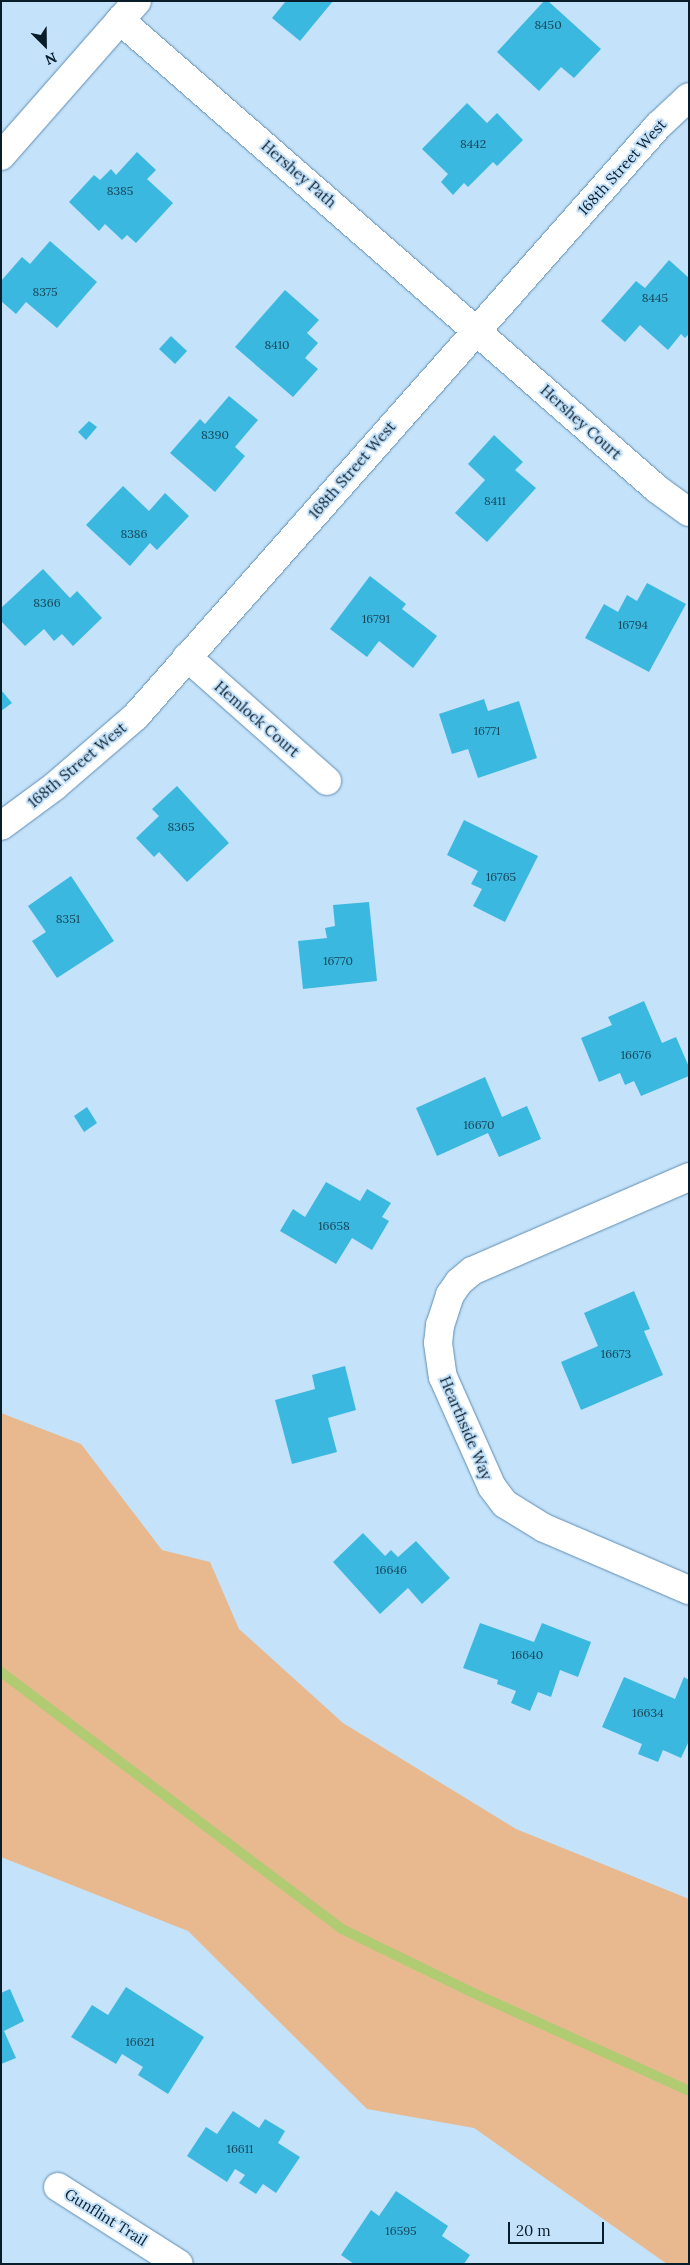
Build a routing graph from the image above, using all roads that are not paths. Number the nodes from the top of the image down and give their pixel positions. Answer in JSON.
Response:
{"nodes":[{"id":1,"x":129,"y":11,"type":"edge"},
{"id":2,"x":689,"y":97,"type":"edge"},
{"id":3,"x":1,"y":156,"type":"edge"},
{"id":4,"x":476,"y":329,"type":"junction"},
{"id":5,"x":689,"y":512,"type":"edge"},
{"id":6,"x":187,"y":657,"type":"junction"},
{"id":7,"x":327,"y":781,"type":"dead end"},
{"id":8,"x":1,"y":826,"type":"edge"},
{"id":9,"x":689,"y":1177,"type":"edge"},
{"id":10,"x":689,"y":1590,"type":"edge"},
{"id":11,"x":58,"y":2187,"type":"dead end"},
{"id":12,"x":179,"y":2264,"type":"edge"}],
"edges":[{"from":1,"to":3,"type":"street"},
{"from":1,"to":4,"type":"street","name":"Hershey Path"},
{"from":2,"to":4,"type":"street","name":"168th Street West"},
{"from":4,"to":5,"type":"street","name":"Hershey Court"},
{"from":4,"to":6,"type":"street","name":"168th Street West"},
{"from":6,"to":7,"type":"street","name":"Hemlock Court"},
{"from":6,"to":8,"type":"street","name":"168th Street West"},
{"from":9,"to":10,"type":"street","name":"Hearthside Way"},
{"from":11,"to":12,"type":"street","name":"Gunflint Trail"}]}
